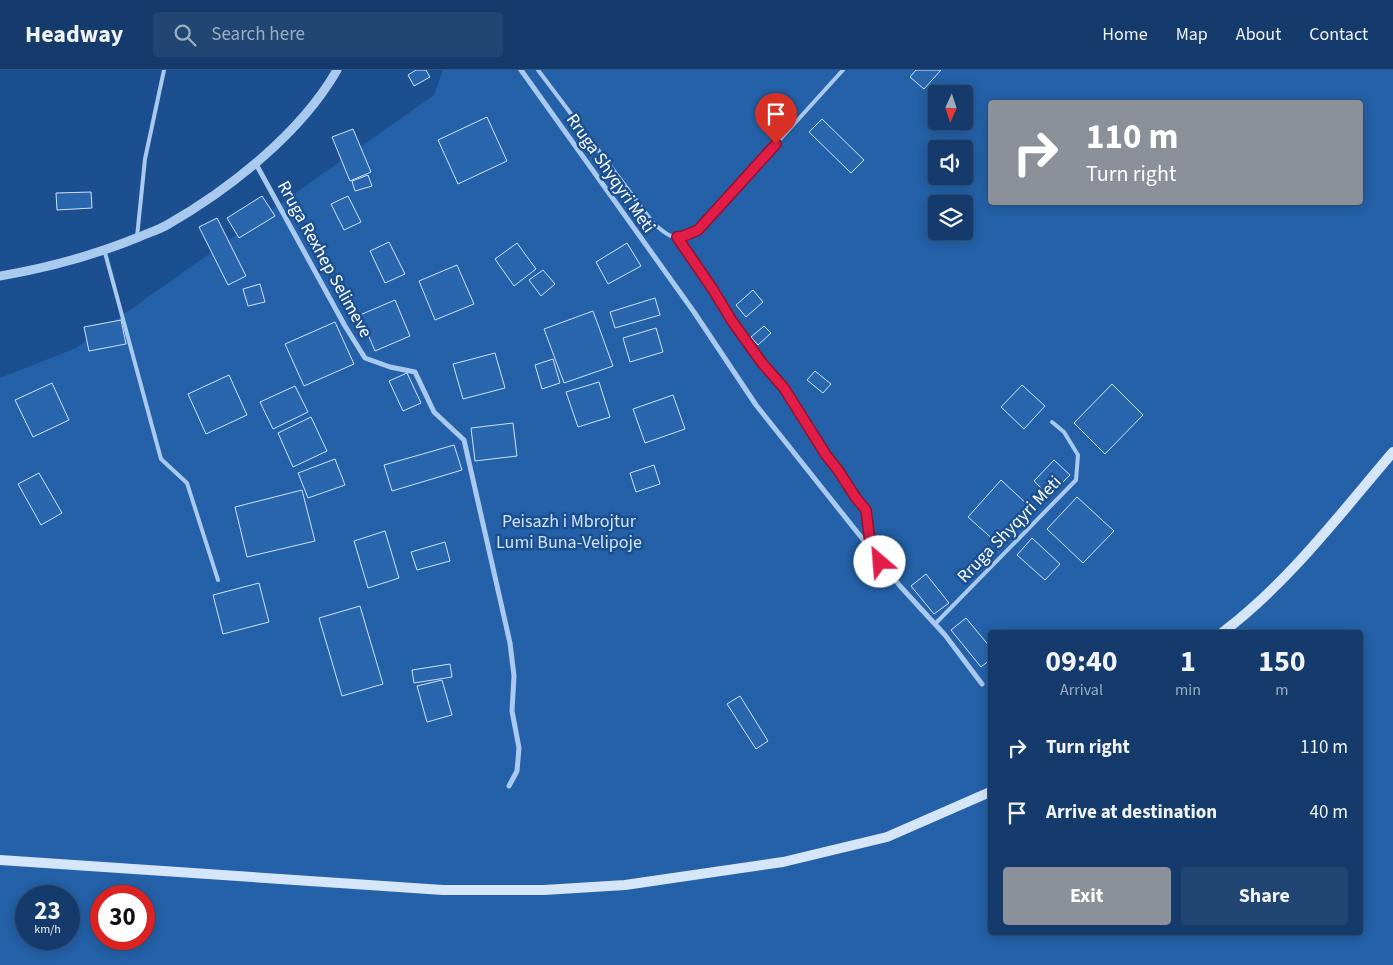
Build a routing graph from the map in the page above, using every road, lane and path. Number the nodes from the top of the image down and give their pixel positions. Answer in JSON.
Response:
{"nodes":[{"id":1,"x":164,"y":70,"type":"edge"},
{"id":2,"x":337,"y":70,"type":"edge"},
{"id":3,"x":521,"y":70,"type":"edge"},
{"id":4,"x":538,"y":70,"type":"edge"},
{"id":5,"x":842,"y":70,"type":"edge"},
{"id":6,"x":256,"y":164,"type":"junction"},
{"id":7,"x":677,"y":237,"type":"junction"},
{"id":8,"x":137,"y":238,"type":"junction"},
{"id":9,"x":104,"y":249,"type":"junction"},
{"id":10,"x":0,"y":276,"type":"edge"},
{"id":11,"x":1052,"y":422,"type":"dead end"},
{"id":12,"x":1393,"y":452,"type":"edge"},
{"id":13,"x":871,"y":550,"type":"junction"},
{"id":14,"x":218,"y":580,"type":"dead end"},
{"id":15,"x":935,"y":624,"type":"junction"},
{"id":16,"x":1226,"y":630,"type":"edge"},
{"id":17,"x":982,"y":684,"type":"dead end"},
{"id":18,"x":509,"y":786,"type":"dead end"},
{"id":19,"x":988,"y":793,"type":"edge"},
{"id":20,"x":0,"y":860,"type":"edge"}],
"edges":[{"from":1,"to":8,"type":"lane"},
{"from":2,"to":6,"type":"street"},
{"from":3,"to":13,"type":"street","name":"Rruga Shyqyri Meti"},
{"from":4,"to":7,"type":"lane"},
{"from":5,"to":7,"type":"lane"},
{"from":6,"to":8,"type":"street"},
{"from":6,"to":18,"type":"street","name":"Rruga Rexhep Selimeve"},
{"from":7,"to":13,"type":"lane"},
{"from":8,"to":9,"type":"street"},
{"from":9,"to":10,"type":"street"},
{"from":9,"to":14,"type":"lane"},
{"from":11,"to":15,"type":"lane","name":"Rruga Shyqyri Meti"},
{"from":12,"to":16,"type":"main road"},
{"from":13,"to":15,"type":"street","name":"Rruga Shyqyri Meti"},
{"from":15,"to":17,"type":"street","name":"Rruga Shyqyri Meti"},
{"from":19,"to":20,"type":"main road"}]}
